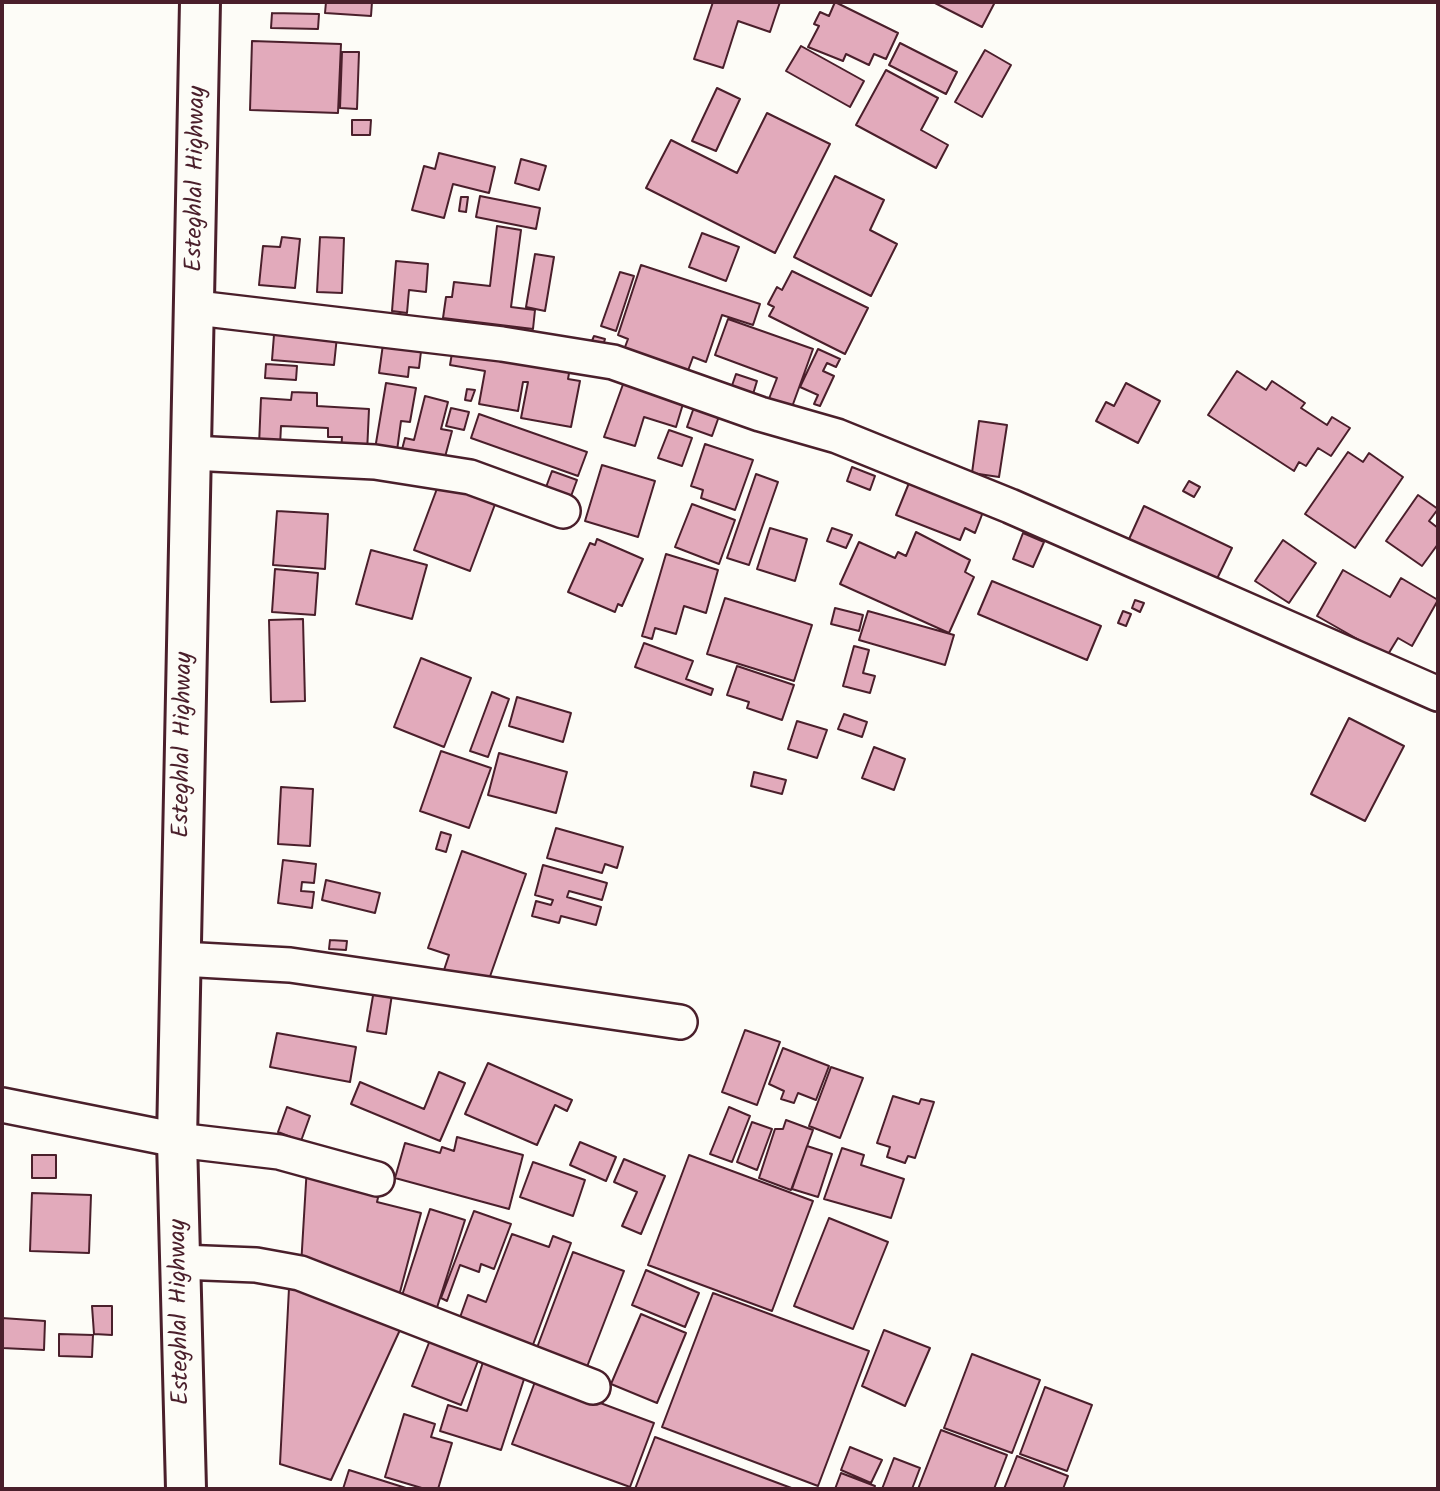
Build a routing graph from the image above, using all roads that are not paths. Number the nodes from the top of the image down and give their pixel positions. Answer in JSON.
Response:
{"nodes":[{"id":1,"x":201,"y":2,"type":"edge"},
{"id":2,"x":197,"y":308,"type":"junction"},
{"id":3,"x":191,"y":453,"type":"junction"},
{"id":4,"x":563,"y":511,"type":"dead end"},
{"id":5,"x":1438,"y":694,"type":"edge"},
{"id":6,"x":181,"y":959,"type":"junction"},
{"id":7,"x":680,"y":1022,"type":"dead end"},
{"id":8,"x":2,"y":1105,"type":"edge"},
{"id":9,"x":177,"y":1140,"type":"junction"},
{"id":10,"x":377,"y":1179,"type":"dead end"},
{"id":11,"x":180,"y":1262,"type":"junction"},
{"id":12,"x":593,"y":1387,"type":"dead end"},
{"id":13,"x":186,"y":1489,"type":"edge"}],
"edges":[{"from":1,"to":2,"type":"highway","name":"Esteghlal Highway"},
{"from":2,"to":3,"type":"highway","name":"Esteghlal Highway"},
{"from":2,"to":5,"type":"street"},
{"from":3,"to":4,"type":"street"},
{"from":3,"to":6,"type":"highway","name":"Esteghlal Highway"},
{"from":6,"to":7,"type":"street"},
{"from":6,"to":9,"type":"highway","name":"Esteghlal Highway"},
{"from":8,"to":9,"type":"street"},
{"from":9,"to":10,"type":"street"},
{"from":9,"to":11,"type":"highway","name":"Esteghlal Highway"},
{"from":11,"to":12,"type":"street"},
{"from":11,"to":13,"type":"highway","name":"Esteghlal Highway"}]}
